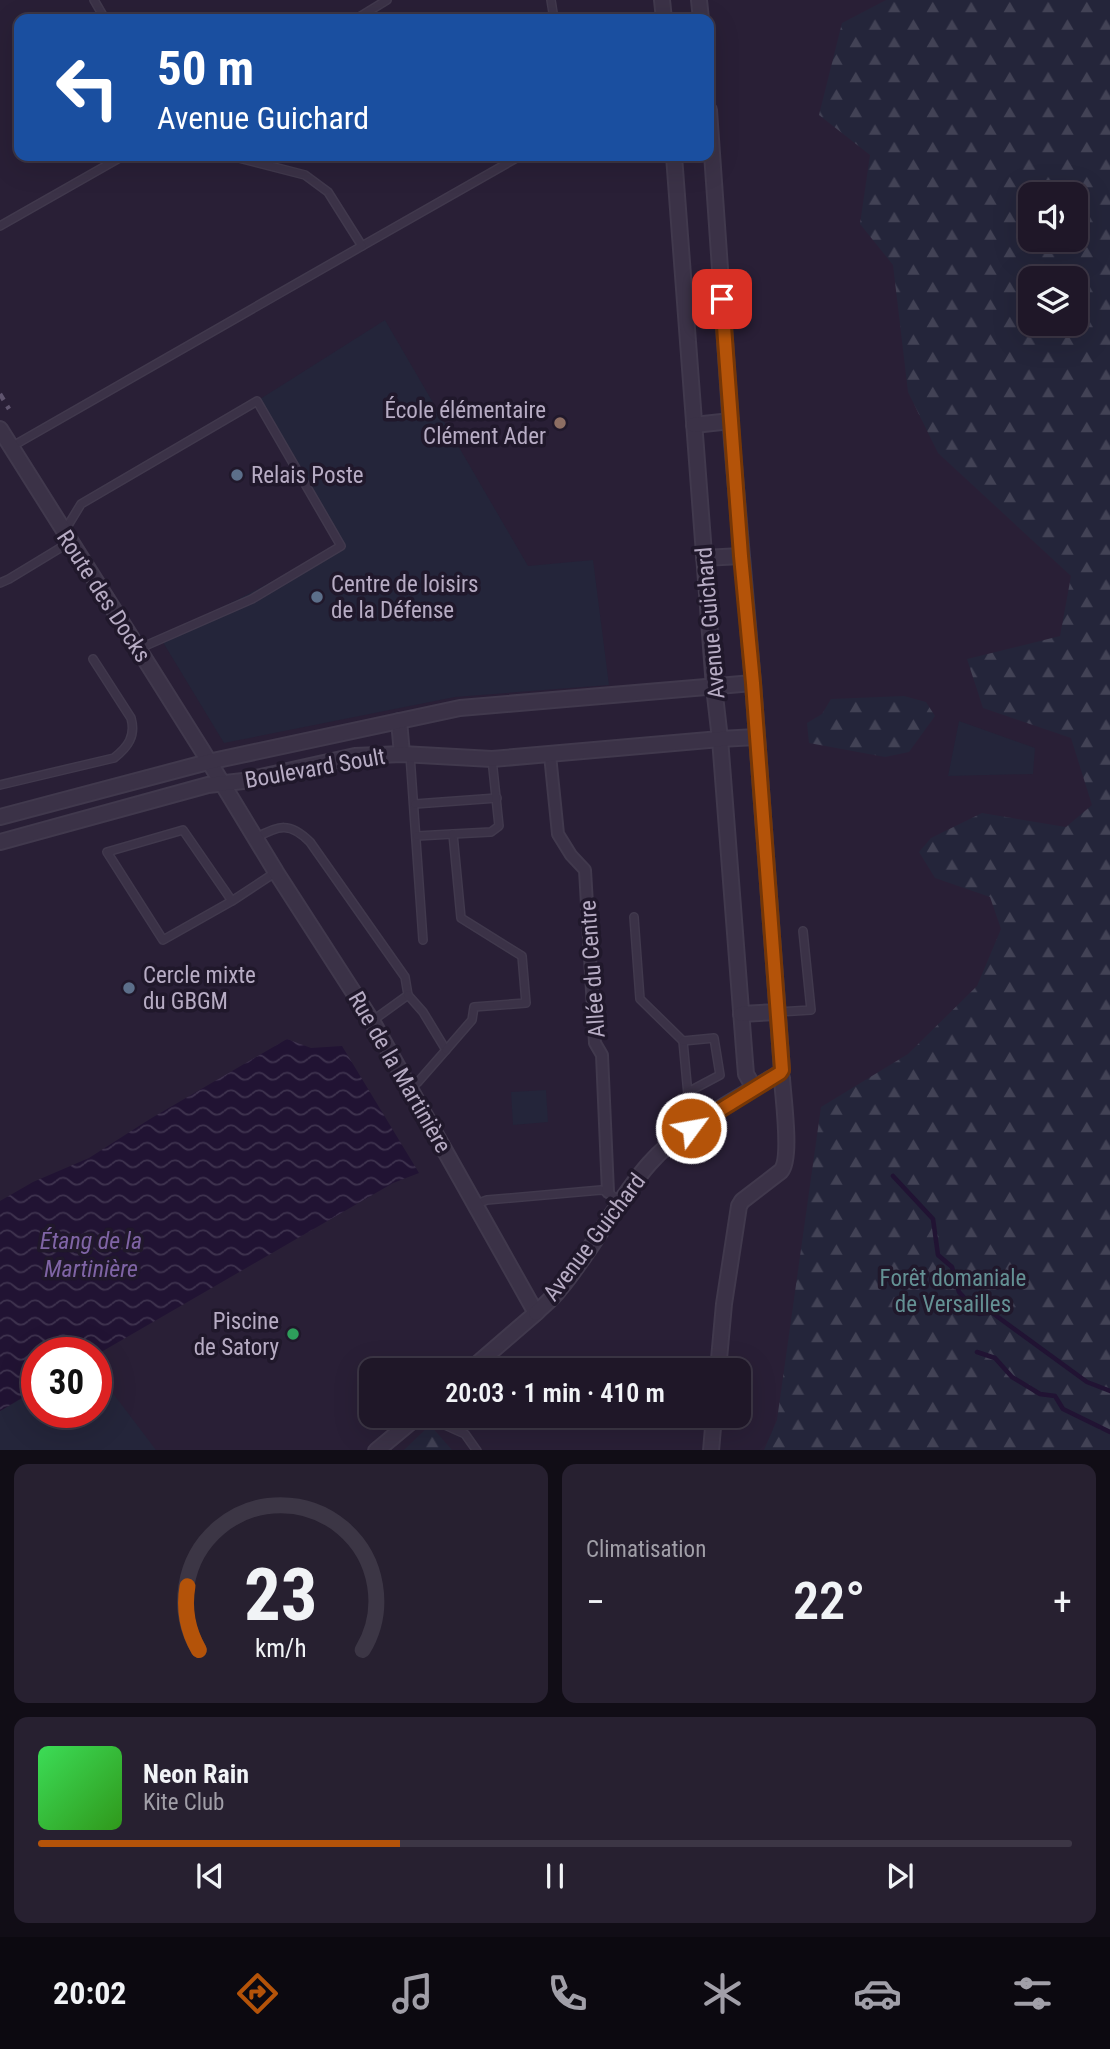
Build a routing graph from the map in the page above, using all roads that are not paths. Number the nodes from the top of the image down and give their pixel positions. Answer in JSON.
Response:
{"nodes":[{"id":1,"x":387,"y":0,"type":"edge"},
{"id":2,"x":364,"y":14,"type":"edge"},
{"id":3,"x":114,"y":161,"type":"edge"},
{"id":4,"x":250,"y":161,"type":"edge"},
{"id":5,"x":511,"y":161,"type":"edge"},
{"id":6,"x":674,"y":161,"type":"edge"},
{"id":7,"x":712,"y":161,"type":"edge"},
{"id":8,"x":0,"y":226,"type":"edge"},
{"id":9,"x":362,"y":246,"type":"junction"},
{"id":10,"x":731,"y":421,"type":"junction"},
{"id":11,"x":694,"y":425,"type":"junction"},
{"id":12,"x":0,"y":429,"type":"edge"},
{"id":13,"x":11,"y":447,"type":"junction"},
{"id":14,"x":67,"y":537,"type":"junction"},
{"id":15,"x":741,"y":556,"type":"junction"},
{"id":16,"x":704,"y":558,"type":"junction"},
{"id":17,"x":0,"y":583,"type":"edge"},
{"id":18,"x":138,"y":649,"type":"junction"},
{"id":19,"x":93,"y":659,"type":"dead end"},
{"id":20,"x":753,"y":683,"type":"junction"},
{"id":21,"x":714,"y":687,"type":"junction"},
{"id":22,"x":399,"y":721,"type":"junction"},
{"id":23,"x":756,"y":737,"type":"junction"},
{"id":24,"x":720,"y":739,"type":"junction"},
{"id":25,"x":406,"y":755,"type":"junction"},
{"id":26,"x":550,"y":755,"type":"junction"},
{"id":27,"x":492,"y":759,"type":"junction"},
{"id":28,"x":208,"y":762,"type":"junction"},
{"id":29,"x":221,"y":783,"type":"junction"},
{"id":30,"x":0,"y":785,"type":"edge"},
{"id":31,"x":496,"y":798,"type":"junction"},
{"id":32,"x":415,"y":804,"type":"junction"},
{"id":33,"x":0,"y":817,"type":"edge"},
{"id":34,"x":453,"y":834,"type":"junction"},
{"id":35,"x":416,"y":836,"type":"junction"},
{"id":36,"x":255,"y":838,"type":"junction"},
{"id":37,"x":0,"y":842,"type":"edge"},
{"id":38,"x":275,"y":872,"type":"junction"},
{"id":39,"x":232,"y":901,"type":"junction"},
{"id":40,"x":634,"y":917,"type":"dead end"},
{"id":41,"x":803,"y":931,"type":"dead end"},
{"id":42,"x":423,"y":940,"type":"dead end"},
{"id":43,"x":408,"y":995,"type":"junction"},
{"id":44,"x":777,"y":1012,"type":"junction"},
{"id":45,"x":741,"y":1014,"type":"junction"},
{"id":46,"x":372,"y":1021,"type":"junction"},
{"id":47,"x":683,"y":1041,"type":"junction"},
{"id":48,"x":446,"y":1050,"type":"junction"},
{"id":49,"x":780,"y":1073,"type":"junction"},
{"id":50,"x":410,"y":1088,"type":"junction"},
{"id":51,"x":754,"y":1088,"type":"junction"},
{"id":52,"x":688,"y":1092,"type":"junction"},
{"id":53,"x":691,"y":1128,"type":"junction"},
{"id":54,"x":608,"y":1192,"type":"junction"},
{"id":55,"x":620,"y":1202,"type":"junction"},
{"id":56,"x":476,"y":1204,"type":"junction"},
{"id":57,"x":537,"y":1312,"type":"junction"},
{"id":58,"x":484,"y":1358,"type":"edge"},
{"id":59,"x":719,"y":1358,"type":"edge"},
{"id":60,"x":404,"y":1428,"type":"edge"},
{"id":61,"x":452,"y":1428,"type":"edge"},
{"id":62,"x":713,"y":1428,"type":"edge"},
{"id":63,"x":377,"y":1450,"type":"edge"},
{"id":64,"x":476,"y":1450,"type":"edge"},
{"id":65,"x":711,"y":1450,"type":"edge"}],
"edges":[{"from":1,"to":2,"type":"lane"},
{"from":3,"to":8,"type":"lane"},
{"from":4,"to":9,"type":"lane"},
{"from":5,"to":9,"type":"lane"},
{"from":6,"to":11,"type":"street","name":"Avenue Guichard"},
{"from":7,"to":10,"type":"street","name":"Avenue Guichard"},
{"from":9,"to":13,"type":"lane"},
{"from":10,"to":11,"type":"street"},
{"from":10,"to":15,"type":"street","name":"Avenue Guichard"},
{"from":11,"to":16,"type":"street","name":"Avenue Guichard"},
{"from":12,"to":13,"type":"street","name":"Route des Docks"},
{"from":13,"to":14,"type":"street","name":"Route des Docks"},
{"from":14,"to":17,"type":"lane"},
{"from":14,"to":18,"type":"street","name":"Route des Docks"},
{"from":14,"to":18,"type":"lane"},
{"from":15,"to":16,"type":"street"},
{"from":15,"to":20,"type":"street","name":"Avenue Guichard"},
{"from":16,"to":21,"type":"street","name":"Avenue Guichard"},
{"from":18,"to":28,"type":"street","name":"Route des Docks"},
{"from":19,"to":30,"type":"lane"},
{"from":20,"to":21,"type":"street","name":"Boulevard Soult"},
{"from":20,"to":23,"type":"street","name":"Avenue Guichard"},
{"from":21,"to":22,"type":"street","name":"Boulevard Soult"},
{"from":21,"to":24,"type":"street","name":"Avenue Guichard"},
{"from":22,"to":25,"type":"street"},
{"from":22,"to":28,"type":"street","name":"Boulevard Soult"},
{"from":23,"to":24,"type":"street","name":"Boulevard Soult"},
{"from":23,"to":44,"type":"street","name":"Avenue Guichard"},
{"from":24,"to":26,"type":"street","name":"Boulevard Soult"},
{"from":24,"to":45,"type":"street","name":"Avenue Guichard"},
{"from":25,"to":27,"type":"street","name":"Boulevard Soult"},
{"from":25,"to":29,"type":"street","name":"Boulevard Soult"},
{"from":25,"to":32,"type":"lane"},
{"from":26,"to":27,"type":"street","name":"Boulevard Soult"},
{"from":26,"to":54,"type":"street","name":"Allée du Centre"},
{"from":27,"to":31,"type":"lane"},
{"from":28,"to":29,"type":"street","name":"Rue de la Martinière"},
{"from":28,"to":33,"type":"street","name":"Boulevard Soult"},
{"from":29,"to":36,"type":"street","name":"Rue de la Martinière"},
{"from":29,"to":37,"type":"street","name":"Boulevard Soult"},
{"from":31,"to":32,"type":"lane"},
{"from":31,"to":34,"type":"lane"},
{"from":32,"to":35,"type":"lane"},
{"from":34,"to":35,"type":"lane"},
{"from":34,"to":48,"type":"lane"},
{"from":35,"to":42,"type":"lane"},
{"from":36,"to":38,"type":"street","name":"Rue de la Martinière"},
{"from":36,"to":43,"type":"lane"},
{"from":38,"to":39,"type":"lane"},
{"from":38,"to":46,"type":"street","name":"Rue de la Martinière"},
{"from":39,"to":39,"type":"lane"},
{"from":40,"to":47,"type":"lane"},
{"from":41,"to":44,"type":"lane"},
{"from":43,"to":46,"type":"lane"},
{"from":43,"to":48,"type":"lane"},
{"from":44,"to":45,"type":"street"},
{"from":44,"to":49,"type":"street","name":"Avenue Guichard"},
{"from":45,"to":51,"type":"street","name":"Avenue Guichard"},
{"from":46,"to":50,"type":"street","name":"Rue de la Martinière"},
{"from":47,"to":52,"type":"lane"},
{"from":47,"to":52,"type":"lane"},
{"from":48,"to":50,"type":"lane"},
{"from":49,"to":51,"type":"street","name":"Avenue Guichard"},
{"from":49,"to":59,"type":"street"},
{"from":50,"to":56,"type":"street","name":"Rue de la Martinière"},
{"from":51,"to":53,"type":"street","name":"Avenue Guichard"},
{"from":52,"to":53,"type":"lane"},
{"from":53,"to":55,"type":"street","name":"Avenue Guichard"},
{"from":54,"to":55,"type":"lane"},
{"from":54,"to":56,"type":"lane"},
{"from":55,"to":57,"type":"street","name":"Avenue Guichard"},
{"from":56,"to":57,"type":"street","name":"Rue de la Martinière"},
{"from":57,"to":58,"type":"street"},
{"from":60,"to":63,"type":"street"},
{"from":61,"to":64,"type":"lane"},
{"from":62,"to":65,"type":"street"}]}
